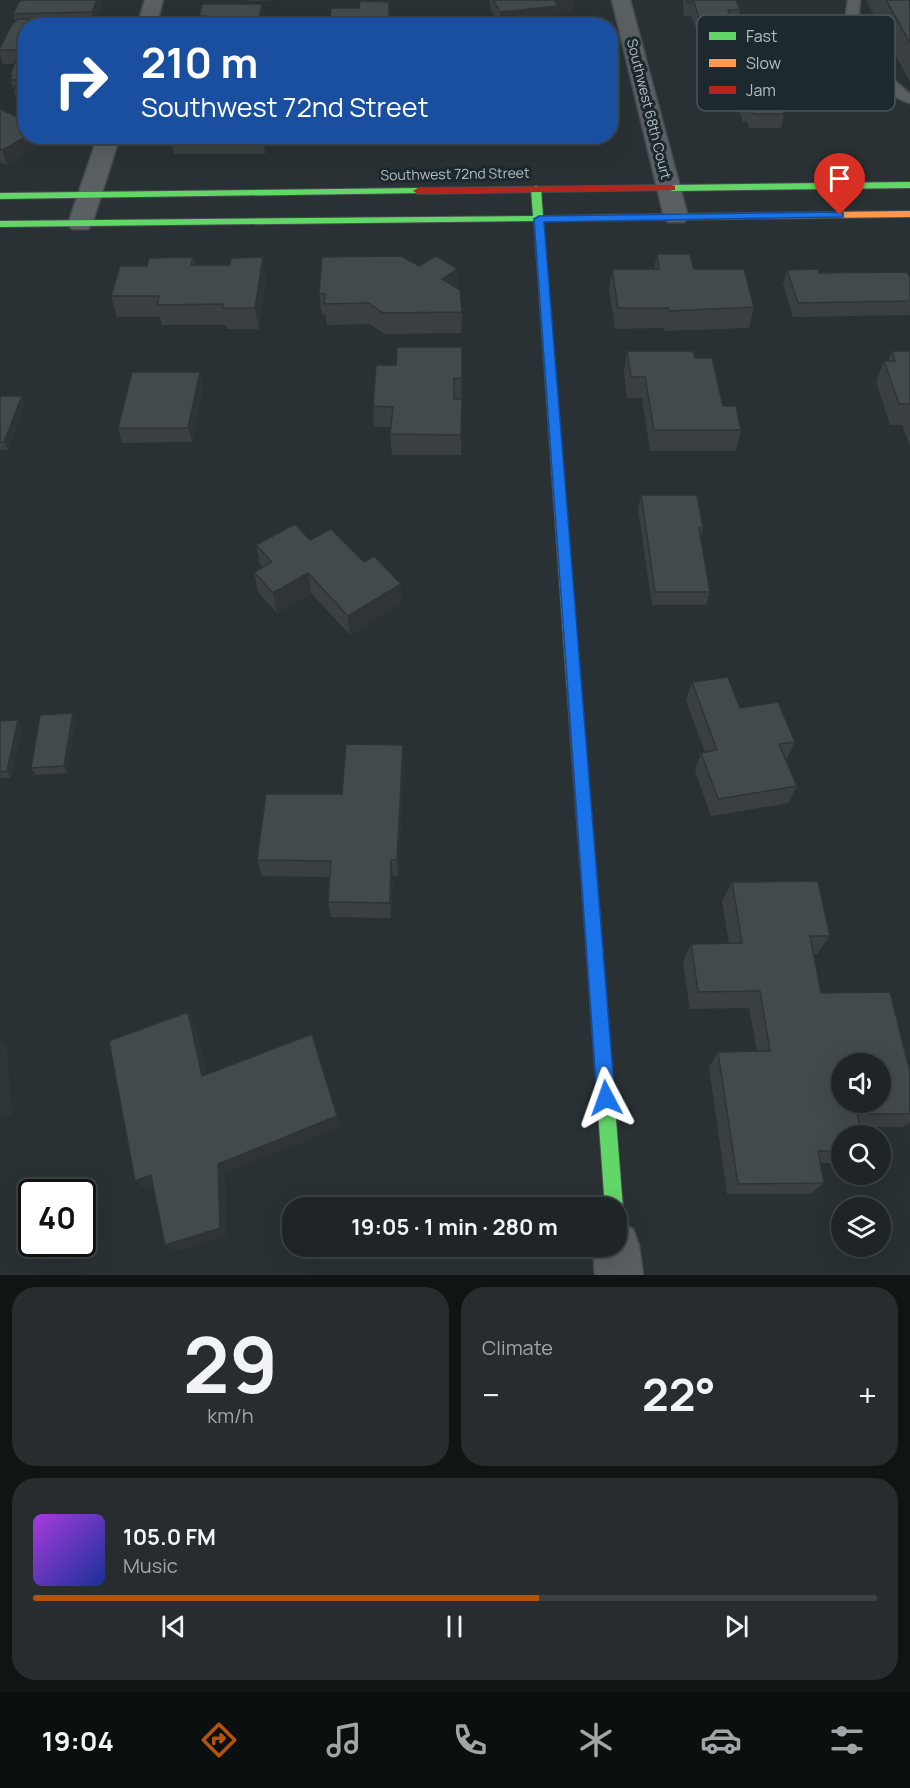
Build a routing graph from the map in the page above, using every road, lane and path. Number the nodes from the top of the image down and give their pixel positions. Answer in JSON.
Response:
{"nodes":[{"id":1,"x":154,"y":0,"type":"edge"},
{"id":2,"x":621,"y":0,"type":"edge"},
{"id":3,"x":854,"y":0,"type":"edge"},
{"id":4,"x":853,"y":15,"type":"edge"},
{"id":5,"x":148,"y":18,"type":"edge"},
{"id":6,"x":895,"y":90,"type":"edge"},
{"id":7,"x":910,"y":99,"type":"edge"},
{"id":8,"x":106,"y":144,"type":"edge"},
{"id":9,"x":910,"y":185,"type":"edge"},
{"id":10,"x":668,"y":188,"type":"junction"},
{"id":11,"x":537,"y":189,"type":"junction"},
{"id":12,"x":90,"y":194,"type":"junction"},
{"id":13,"x":0,"y":196,"type":"edge"},
{"id":14,"x":910,"y":214,"type":"edge"},
{"id":15,"x":676,"y":217,"type":"junction"},
{"id":16,"x":539,"y":219,"type":"junction"},
{"id":17,"x":0,"y":224,"type":"edge"},
{"id":18,"x":80,"y":224,"type":"junction"},
{"id":19,"x":613,"y":1197,"type":"edge"},
{"id":20,"x":617,"y":1257,"type":"edge"},
{"id":21,"x":618,"y":1275,"type":"edge"}],
"edges":[{"from":1,"to":5,"type":"street"},
{"from":2,"to":10,"type":"street","name":"Southwest 68th Court"},
{"from":3,"to":4,"type":"lane"},
{"from":6,"to":7,"type":"lane"},
{"from":8,"to":12,"type":"street"},
{"from":9,"to":10,"type":"main road","name":"Southwest 72nd Street"},
{"from":10,"to":11,"type":"main road","name":"Southwest 72nd Street"},
{"from":10,"to":15,"type":"street","name":"Southwest 68th Court"},
{"from":11,"to":12,"type":"main road","name":"Southwest 72nd Street"},
{"from":11,"to":16,"type":"main road"},
{"from":12,"to":13,"type":"main road","name":"Southwest 72nd Street"},
{"from":12,"to":18,"type":"street"},
{"from":14,"to":15,"type":"main road"},
{"from":15,"to":16,"type":"main road"},
{"from":16,"to":18,"type":"main road"},
{"from":16,"to":19,"type":"main road"},
{"from":17,"to":18,"type":"main road"},
{"from":20,"to":21,"type":"street"}]}
